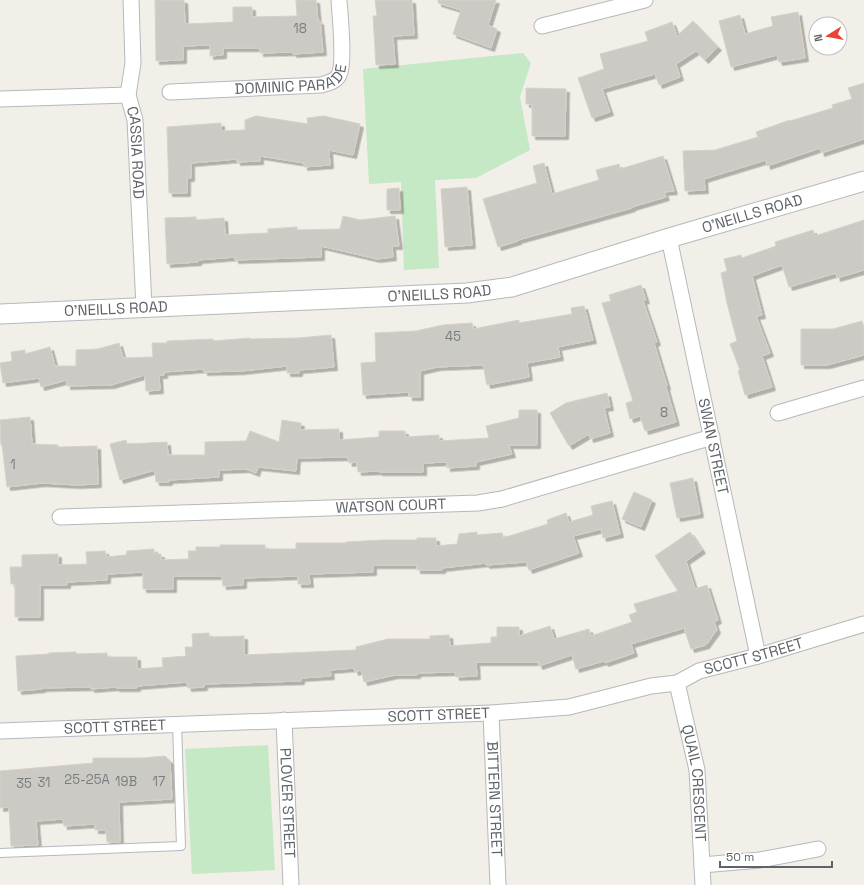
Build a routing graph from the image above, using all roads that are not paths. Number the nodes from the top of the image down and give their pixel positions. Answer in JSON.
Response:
{"nodes":[{"id":1,"x":131,"y":0,"type":"edge"},
{"id":2,"x":339,"y":0,"type":"edge"},
{"id":3,"x":645,"y":0,"type":"edge"},
{"id":4,"x":542,"y":26,"type":"dead end"},
{"id":5,"x":170,"y":92,"type":"dead end"},
{"id":6,"x":128,"y":95,"type":"junction"},
{"id":7,"x":0,"y":99,"type":"edge"},
{"id":8,"x":864,"y":181,"type":"edge"},
{"id":9,"x":669,"y":238,"type":"junction"},
{"id":10,"x":144,"y":307,"type":"junction"},
{"id":11,"x":0,"y":314,"type":"edge"},
{"id":12,"x":864,"y":388,"type":"edge"},
{"id":13,"x":778,"y":413,"type":"dead end"},
{"id":14,"x":712,"y":437,"type":"junction"},
{"id":15,"x":60,"y":518,"type":"dead end"},
{"id":16,"x":864,"y":624,"type":"edge"},
{"id":17,"x":758,"y":656,"type":"junction"},
{"id":18,"x":677,"y":683,"type":"junction"},
{"id":19,"x":491,"y":712,"type":"junction"},
{"id":20,"x":284,"y":720,"type":"junction"},
{"id":21,"x":176,"y":724,"type":"junction"},
{"id":22,"x":0,"y":731,"type":"edge"},
{"id":23,"x":818,"y":849,"type":"dead end"},
{"id":24,"x":0,"y":853,"type":"edge"},
{"id":25,"x":702,"y":865,"type":"junction"},
{"id":26,"x":291,"y":885,"type":"edge"},
{"id":27,"x":498,"y":885,"type":"edge"},
{"id":28,"x":703,"y":885,"type":"edge"}],
"edges":[{"from":1,"to":6,"type":"street","name":"CASSIA ROAD"},
{"from":2,"to":5,"type":"street","name":"DOMINIC PARADE"},
{"from":3,"to":4,"type":"street"},
{"from":6,"to":7,"type":"street"},
{"from":6,"to":10,"type":"street","name":"CASSIA ROAD"},
{"from":8,"to":9,"type":"street","name":"O'NEILLS ROAD"},
{"from":9,"to":10,"type":"street","name":"O'NEILLS ROAD"},
{"from":9,"to":14,"type":"street","name":"SWAN STREET"},
{"from":10,"to":11,"type":"street","name":"O'NEILLS ROAD"},
{"from":12,"to":13,"type":"street"},
{"from":14,"to":15,"type":"street","name":"WATSON COURT"},
{"from":14,"to":17,"type":"street","name":"SWAN STREET"},
{"from":16,"to":17,"type":"street","name":"SCOTT STREET"},
{"from":17,"to":18,"type":"street","name":"SCOTT STREET"},
{"from":18,"to":19,"type":"street","name":"SCOTT STREET"},
{"from":18,"to":25,"type":"street","name":"QUAIL CRESCENT"},
{"from":19,"to":20,"type":"street","name":"SCOTT STREET"},
{"from":19,"to":27,"type":"street","name":"BITTERN STREET"},
{"from":20,"to":21,"type":"street","name":"SCOTT STREET"},
{"from":20,"to":26,"type":"street","name":"PLOVER STREET"},
{"from":21,"to":22,"type":"street","name":"SCOTT STREET"},
{"from":21,"to":24,"type":"lane"},
{"from":23,"to":25,"type":"street"},
{"from":25,"to":28,"type":"street","name":"QUAIL CRESCENT"}]}
